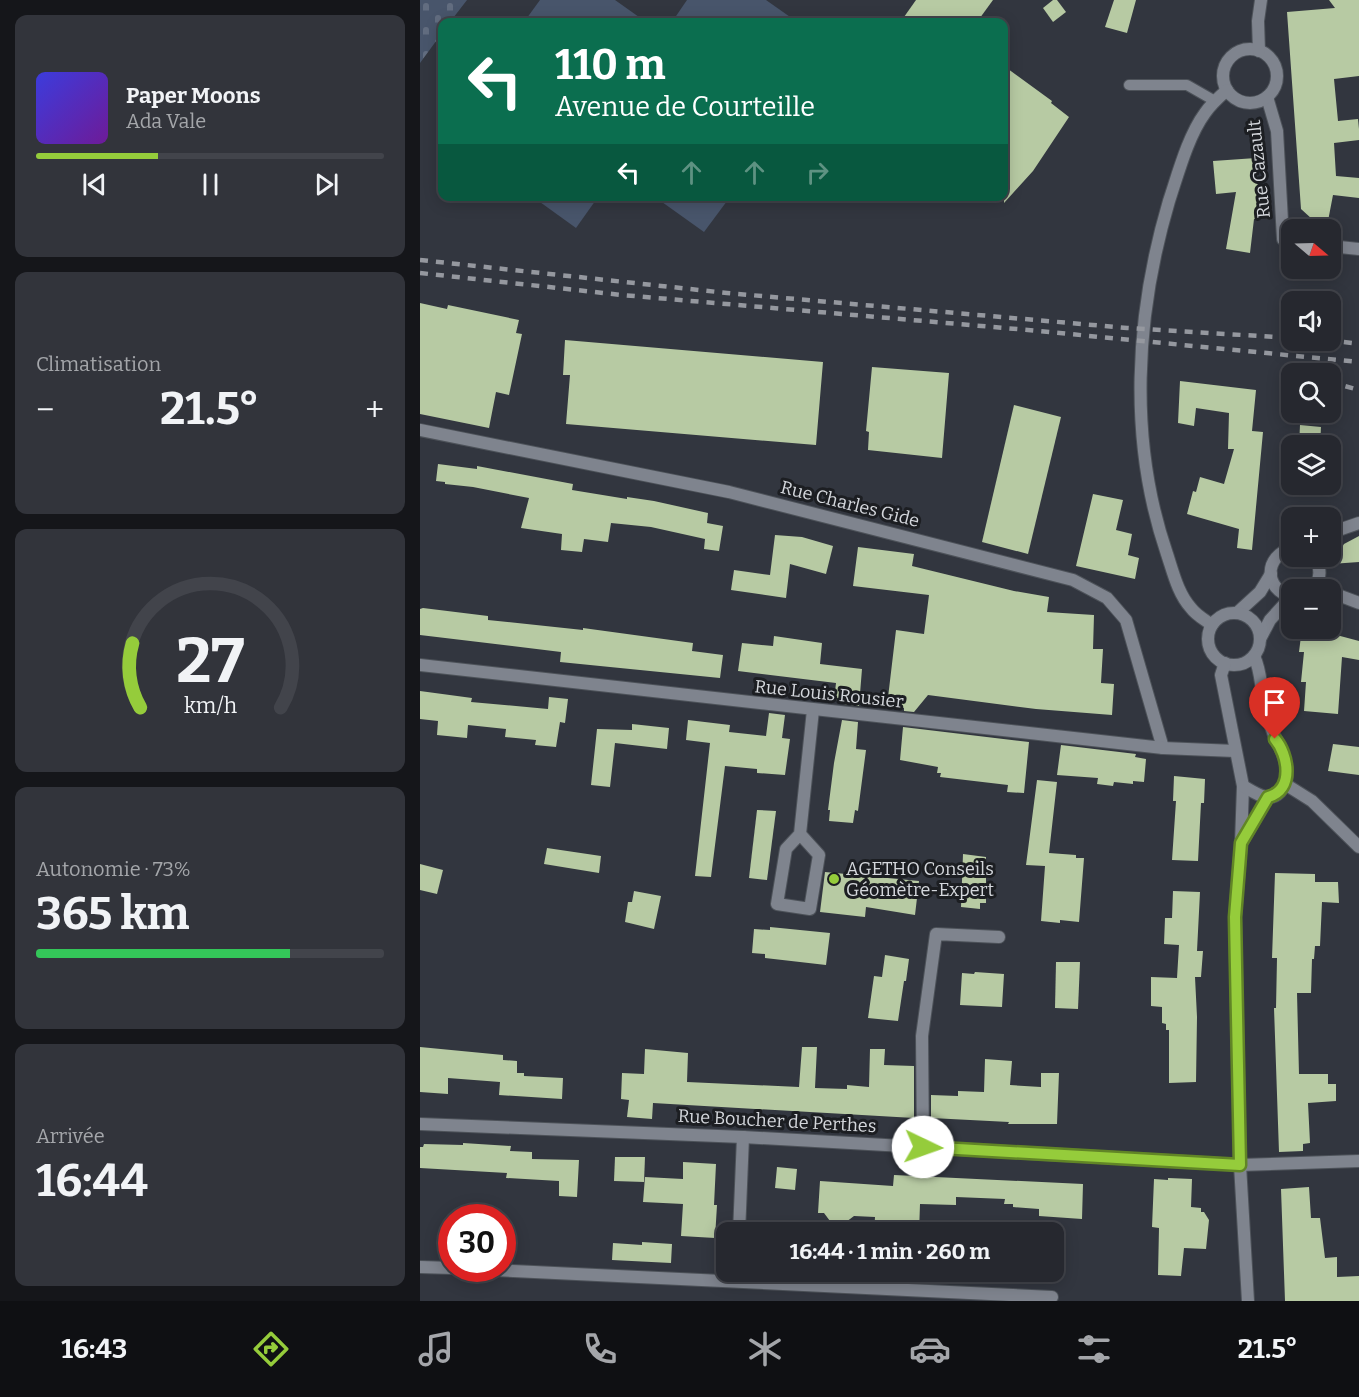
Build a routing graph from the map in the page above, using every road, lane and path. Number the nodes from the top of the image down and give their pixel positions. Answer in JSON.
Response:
{"nodes":[{"id":1,"x":1261,"y":0,"type":"edge"},
{"id":2,"x":1259,"y":51,"type":"junction"},
{"id":3,"x":1129,"y":85,"type":"dead end"},
{"id":4,"x":1227,"y":90,"type":"junction"},
{"id":5,"x":1267,"y":97,"type":"junction"},
{"id":6,"x":1215,"y":101,"type":"junction"},
{"id":7,"x":1285,"y":219,"type":"edge"},
{"id":8,"x":1341,"y":247,"type":"edge"},
{"id":9,"x":1359,"y":249,"type":"edge"},
{"id":10,"x":420,"y":430,"type":"edge"},
{"id":11,"x":1359,"y":523,"type":"edge"},
{"id":12,"x":1341,"y":529,"type":"edge"},
{"id":13,"x":1281,"y":554,"type":"edge"},
{"id":14,"x":1271,"y":574,"type":"junction"},
{"id":15,"x":1281,"y":592,"type":"edge"},
{"id":16,"x":1341,"y":596,"type":"edge"},
{"id":17,"x":1359,"y":603,"type":"edge"},
{"id":18,"x":1281,"y":608,"type":"edge"},
{"id":19,"x":1237,"y":613,"type":"junction"},
{"id":20,"x":1212,"y":626,"type":"junction"},
{"id":21,"x":1260,"y":639,"type":"junction"},
{"id":22,"x":1254,"y":656,"type":"junction"},
{"id":23,"x":1224,"y":663,"type":"junction"},
{"id":24,"x":420,"y":665,"type":"edge"},
{"id":25,"x":813,"y":710,"type":"junction"},
{"id":26,"x":1163,"y":748,"type":"junction"},
{"id":27,"x":1235,"y":751,"type":"junction"},
{"id":28,"x":1285,"y":784,"type":"junction"},
{"id":29,"x":1243,"y":786,"type":"junction"},
{"id":30,"x":1268,"y":797,"type":"junction"},
{"id":31,"x":800,"y":834,"type":"junction"},
{"id":32,"x":1241,"y":843,"type":"junction"},
{"id":33,"x":1359,"y":847,"type":"edge"},
{"id":34,"x":999,"y":937,"type":"dead end"},
{"id":35,"x":420,"y":1124,"type":"edge"},
{"id":36,"x":743,"y":1137,"type":"junction"},
{"id":37,"x":923,"y":1147,"type":"junction"},
{"id":38,"x":1359,"y":1161,"type":"edge"},
{"id":39,"x":1240,"y":1165,"type":"junction"},
{"id":40,"x":739,"y":1222,"type":"edge"},
{"id":41,"x":420,"y":1266,"type":"edge"},
{"id":42,"x":438,"y":1267,"type":"edge"},
{"id":43,"x":516,"y":1270,"type":"edge"},
{"id":44,"x":716,"y":1276,"type":"edge"},
{"id":45,"x":815,"y":1282,"type":"edge"},
{"id":46,"x":1052,"y":1297,"type":"dead end"},
{"id":47,"x":1248,"y":1301,"type":"edge"}],
"edges":[{"from":1,"to":2,"type":"street"},
{"from":2,"to":4,"type":"street"},
{"from":2,"to":5,"type":"street","name":"Rue Cazault"},
{"from":3,"to":6,"type":"lane"},
{"from":4,"to":5,"type":"street","name":"Rue Cazault"},
{"from":4,"to":6,"type":"street"},
{"from":5,"to":7,"type":"street","name":"Rue Cazault"},
{"from":6,"to":20,"type":"street"},
{"from":8,"to":9,"type":"street"},
{"from":10,"to":26,"type":"street","name":"Rue Charles Gide"},
{"from":11,"to":12,"type":"street"},
{"from":13,"to":14,"type":"street"},
{"from":14,"to":15,"type":"street"},
{"from":14,"to":19,"type":"street"},
{"from":16,"to":17,"type":"street"},
{"from":18,"to":21,"type":"street"},
{"from":19,"to":20,"type":"street"},
{"from":19,"to":21,"type":"street"},
{"from":20,"to":23,"type":"street"},
{"from":21,"to":22,"type":"street"},
{"from":22,"to":23,"type":"street"},
{"from":22,"to":28,"type":"street"},
{"from":23,"to":27,"type":"street"},
{"from":24,"to":25,"type":"street","name":"Rue Louis Rousier"},
{"from":25,"to":26,"type":"street","name":"Rue Louis Rousier"},
{"from":25,"to":31,"type":"street"},
{"from":26,"to":27,"type":"street","name":"Rue Louis Rousier"},
{"from":27,"to":29,"type":"street"},
{"from":28,"to":30,"type":"street"},
{"from":28,"to":33,"type":"street"},
{"from":29,"to":30,"type":"street"},
{"from":29,"to":32,"type":"street"},
{"from":30,"to":32,"type":"street"},
{"from":31,"to":31,"type":"street"},
{"from":32,"to":39,"type":"street"},
{"from":34,"to":37,"type":"street"},
{"from":35,"to":36,"type":"street","name":"Rue Boucher de Perthes"},
{"from":36,"to":37,"type":"street","name":"Rue Boucher de Perthes"},
{"from":36,"to":40,"type":"street"},
{"from":37,"to":39,"type":"street","name":"Rue Boucher de Perthes"},
{"from":38,"to":39,"type":"street","name":"Rue Boucher de Perthes"},
{"from":39,"to":47,"type":"street"},
{"from":41,"to":42,"type":"street"},
{"from":43,"to":44,"type":"street"},
{"from":45,"to":46,"type":"street"}]}
